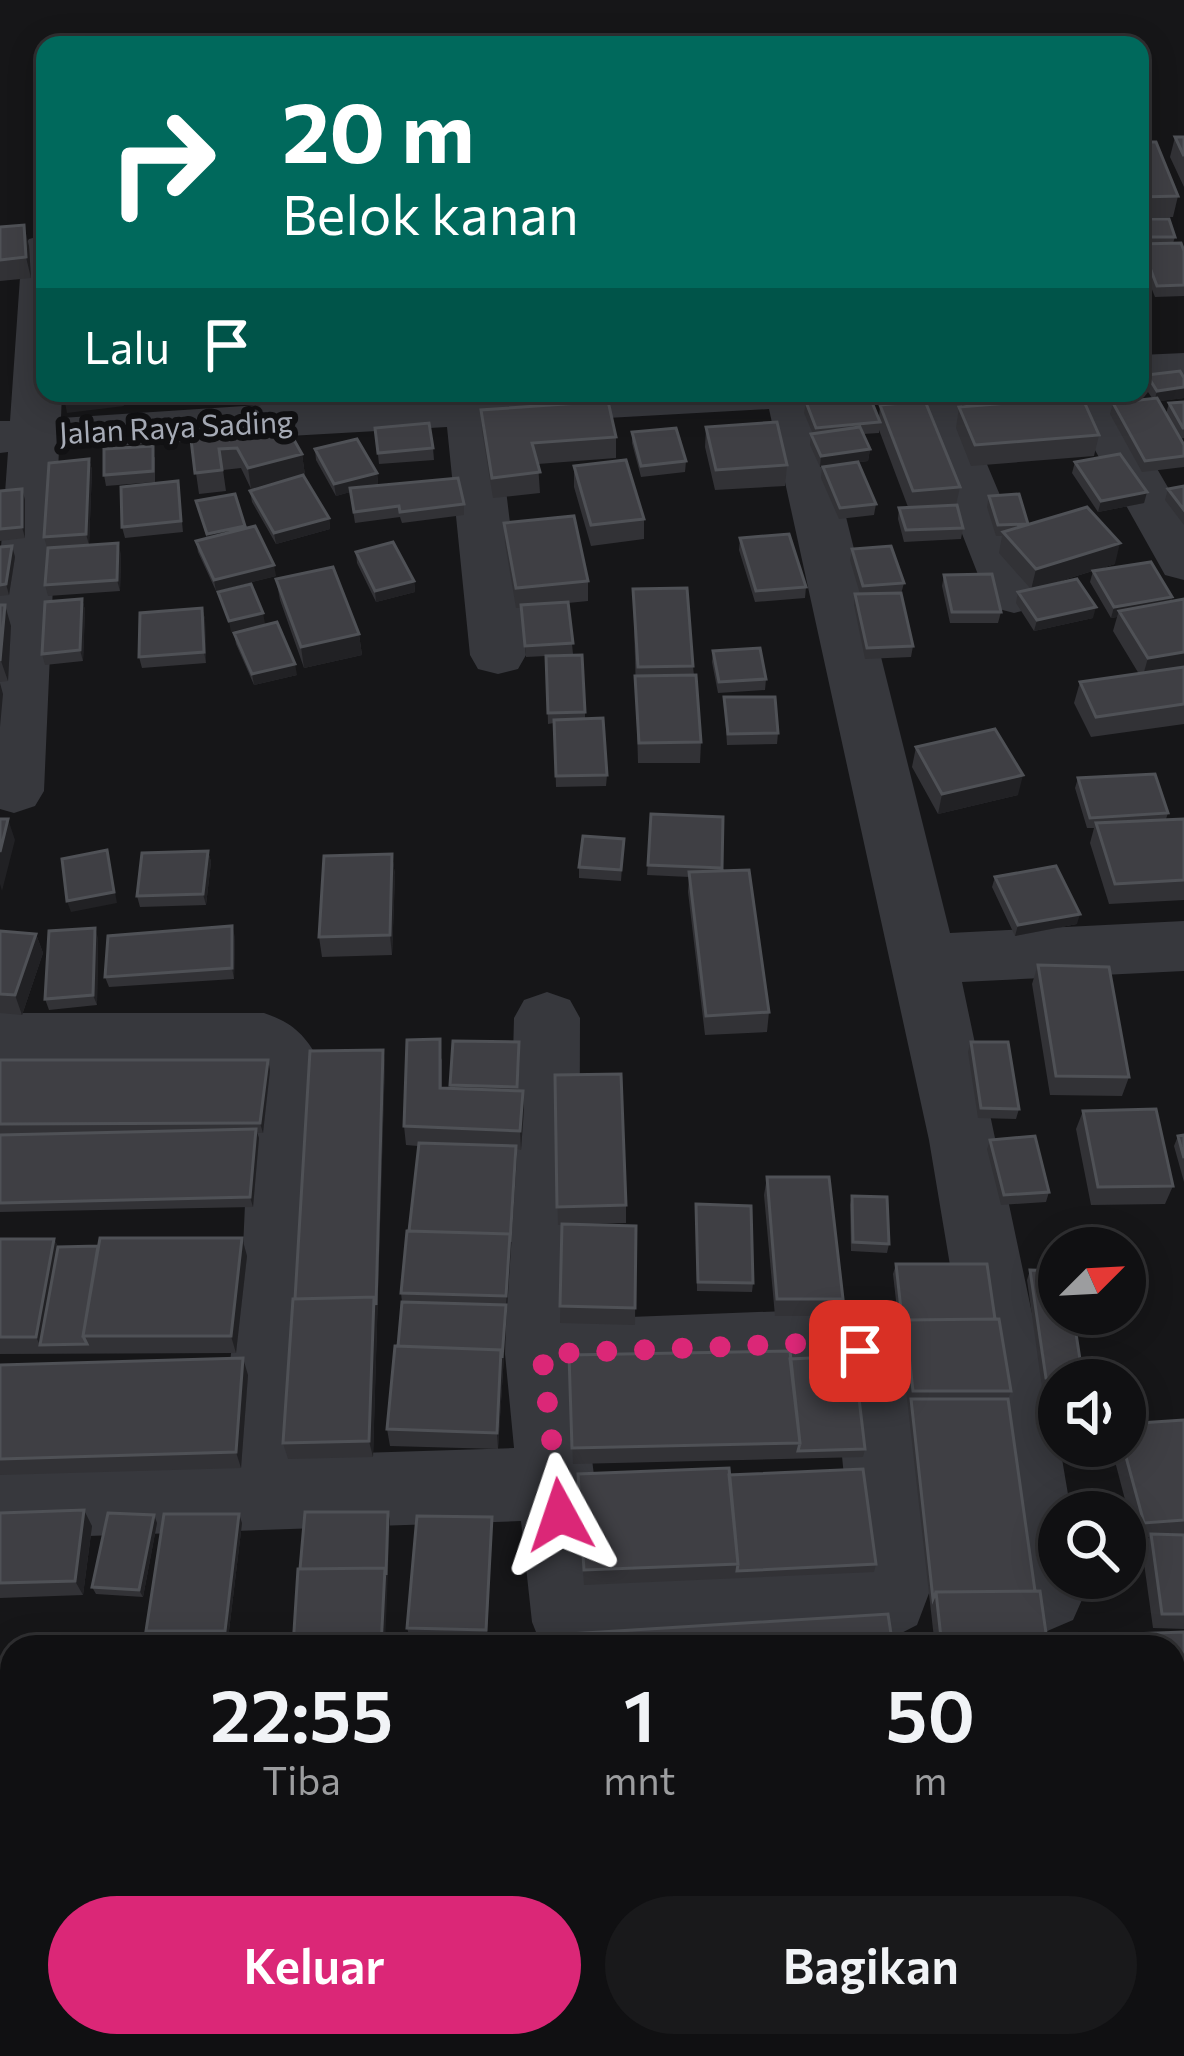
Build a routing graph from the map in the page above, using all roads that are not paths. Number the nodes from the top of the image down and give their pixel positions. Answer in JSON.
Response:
{"nodes":[{"id":1,"x":36,"y":236,"type":"edge"},
{"id":2,"x":0,"y":238,"type":"edge"},
{"id":3,"x":36,"y":309,"type":"edge"},
{"id":4,"x":1184,"y":368,"type":"edge"},
{"id":5,"x":1149,"y":370,"type":"edge"},
{"id":6,"x":500,"y":402,"type":"edge"},
{"id":7,"x":789,"y":402,"type":"edge"},
{"id":8,"x":936,"y":402,"type":"edge"},
{"id":9,"x":1093,"y":402,"type":"edge"},
{"id":10,"x":468,"y":403,"type":"edge"},
{"id":11,"x":314,"y":407,"type":"edge"},
{"id":12,"x":183,"y":411,"type":"edge"},
{"id":13,"x":17,"y":436,"type":"edge"},
{"id":14,"x":1184,"y":562,"type":"edge"},
{"id":15,"x":1014,"y":595,"type":"edge"},
{"id":16,"x":498,"y":656,"type":"dead end"},
{"id":17,"x":14,"y":791,"type":"dead end"},
{"id":18,"x":1184,"y":946,"type":"edge"},
{"id":19,"x":927,"y":959,"type":"junction"},
{"id":20,"x":547,"y":1018,"type":"dead end"},
{"id":21,"x":0,"y":1040,"type":"edge"},
{"id":22,"x":209,"y":1249,"type":"edge"},
{"id":23,"x":279,"y":1250,"type":"junction"},
{"id":24,"x":542,"y":1354,"type":"junction"},
{"id":25,"x":558,"y":1483,"type":"junction"},
{"id":26,"x":254,"y":1495,"type":"junction"},
{"id":27,"x":0,"y":1502,"type":"edge"},
{"id":28,"x":1038,"y":1546,"type":"edge"}],
"edges":[{"from":1,"to":2,"type":"street"},
{"from":3,"to":13,"type":"street"},
{"from":4,"to":5,"type":"street"},
{"from":6,"to":10,"type":"street","name":"Jalan Raya Sading"},
{"from":7,"to":19,"type":"street"},
{"from":8,"to":15,"type":"street"},
{"from":9,"to":14,"type":"street"},
{"from":10,"to":11,"type":"street","name":"Jalan Raya Sading"},
{"from":10,"to":16,"type":"street"},
{"from":11,"to":12,"type":"street","name":"Jalan Raya Sading"},
{"from":12,"to":13,"type":"street","name":"Jalan Raya Sading"},
{"from":13,"to":17,"type":"street"},
{"from":18,"to":19,"type":"street"},
{"from":19,"to":28,"type":"street"},
{"from":20,"to":24,"type":"street"},
{"from":21,"to":23,"type":"street"},
{"from":22,"to":23,"type":"street"},
{"from":23,"to":26,"type":"street"},
{"from":24,"to":25,"type":"street"},
{"from":24,"to":25,"type":"street"},
{"from":25,"to":26,"type":"street"},
{"from":26,"to":27,"type":"street"}]}
